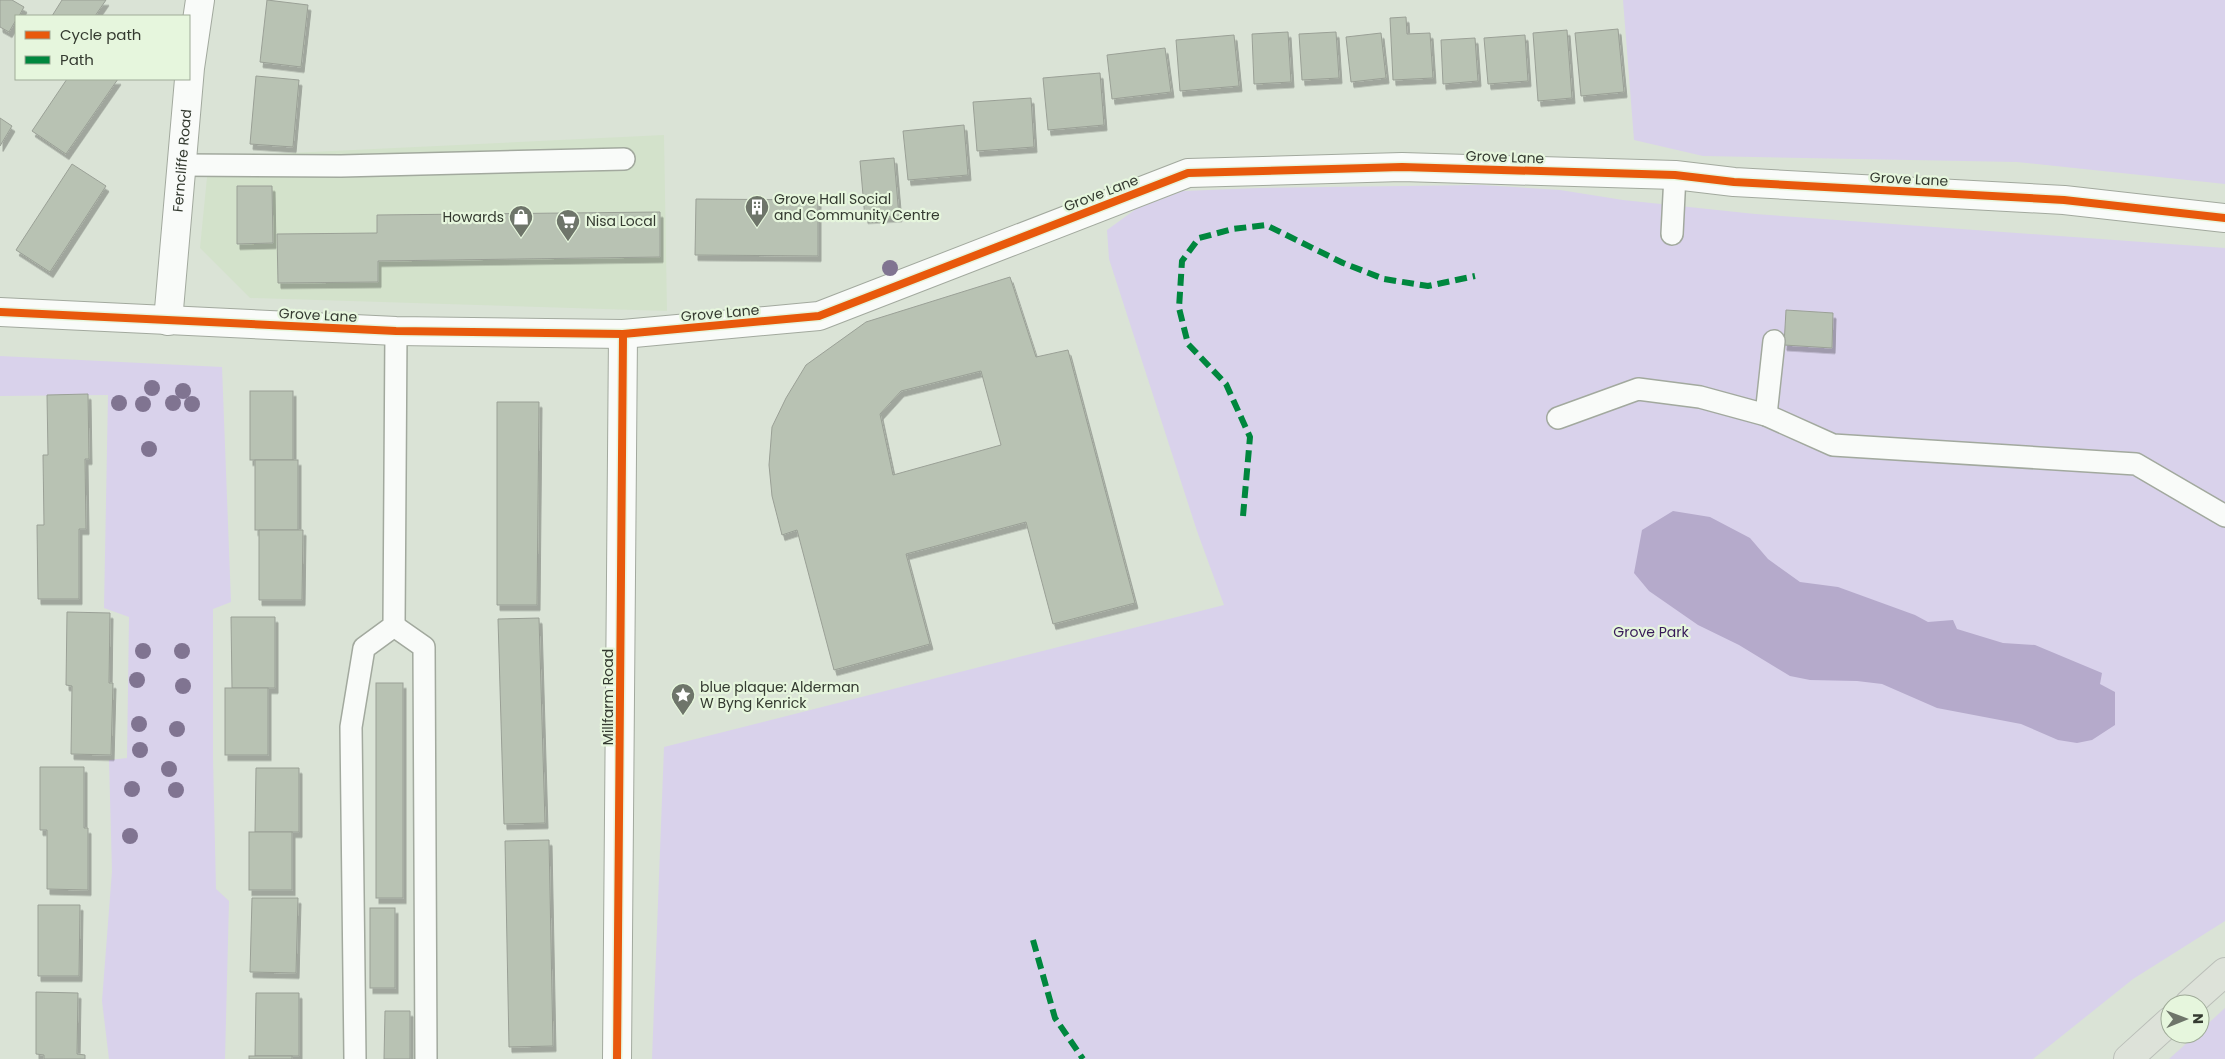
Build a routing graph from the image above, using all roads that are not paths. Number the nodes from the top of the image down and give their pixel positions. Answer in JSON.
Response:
{"nodes":[{"id":1,"x":200,"y":0,"type":"edge"},
{"id":2,"x":190,"y":68,"type":"edge"},
{"id":3,"x":189,"y":80,"type":"edge"},
{"id":4,"x":624,"y":159,"type":"dead end"},
{"id":5,"x":182,"y":165,"type":"junction"},
{"id":6,"x":1675,"y":175,"type":"junction"},
{"id":7,"x":2225,"y":218,"type":"edge"},
{"id":8,"x":1672,"y":234,"type":"dead end"},
{"id":9,"x":0,"y":312,"type":"edge"},
{"id":10,"x":168,"y":321,"type":"junction"},
{"id":11,"x":396,"y":331,"type":"junction"},
{"id":12,"x":623,"y":334,"type":"junction"},
{"id":13,"x":1774,"y":341,"type":"dead end"},
{"id":14,"x":1766,"y":415,"type":"junction"},
{"id":15,"x":1558,"y":418,"type":"dead end"},
{"id":16,"x":2225,"y":516,"type":"edge"},
{"id":17,"x":394,"y":626,"type":"junction"},
{"id":18,"x":2225,"y":972,"type":"edge"},
{"id":19,"x":2200,"y":994,"type":"edge"},
{"id":20,"x":2160,"y":1030,"type":"edge"},
{"id":21,"x":355,"y":1059,"type":"edge"},
{"id":22,"x":426,"y":1059,"type":"edge"},
{"id":23,"x":618,"y":1059,"type":"edge"},
{"id":24,"x":2128,"y":1059,"type":"edge"}],
"edges":[{"from":1,"to":2,"type":"street","name":"Ferncliffe Road"},
{"from":3,"to":5,"type":"street","name":"Ferncliffe Road"},
{"from":4,"to":5,"type":"lane"},
{"from":5,"to":10,"type":"street","name":"Ferncliffe Road"},
{"from":6,"to":7,"type":"street","name":"Grove Lane"},
{"from":6,"to":8,"type":"lane"},
{"from":6,"to":12,"type":"street","name":"Grove Lane"},
{"from":9,"to":10,"type":"street","name":"Grove Lane"},
{"from":10,"to":11,"type":"street","name":"Grove Lane"},
{"from":11,"to":12,"type":"street","name":"Grove Lane"},
{"from":11,"to":17,"type":"lane"},
{"from":12,"to":23,"type":"street","name":"Millfarm Road"},
{"from":13,"to":14,"type":"lane"},
{"from":14,"to":15,"type":"lane"},
{"from":14,"to":16,"type":"lane"},
{"from":17,"to":21,"type":"lane"},
{"from":17,"to":22,"type":"lane"},
{"from":18,"to":19,"type":"main road"},
{"from":20,"to":24,"type":"main road"}]}
